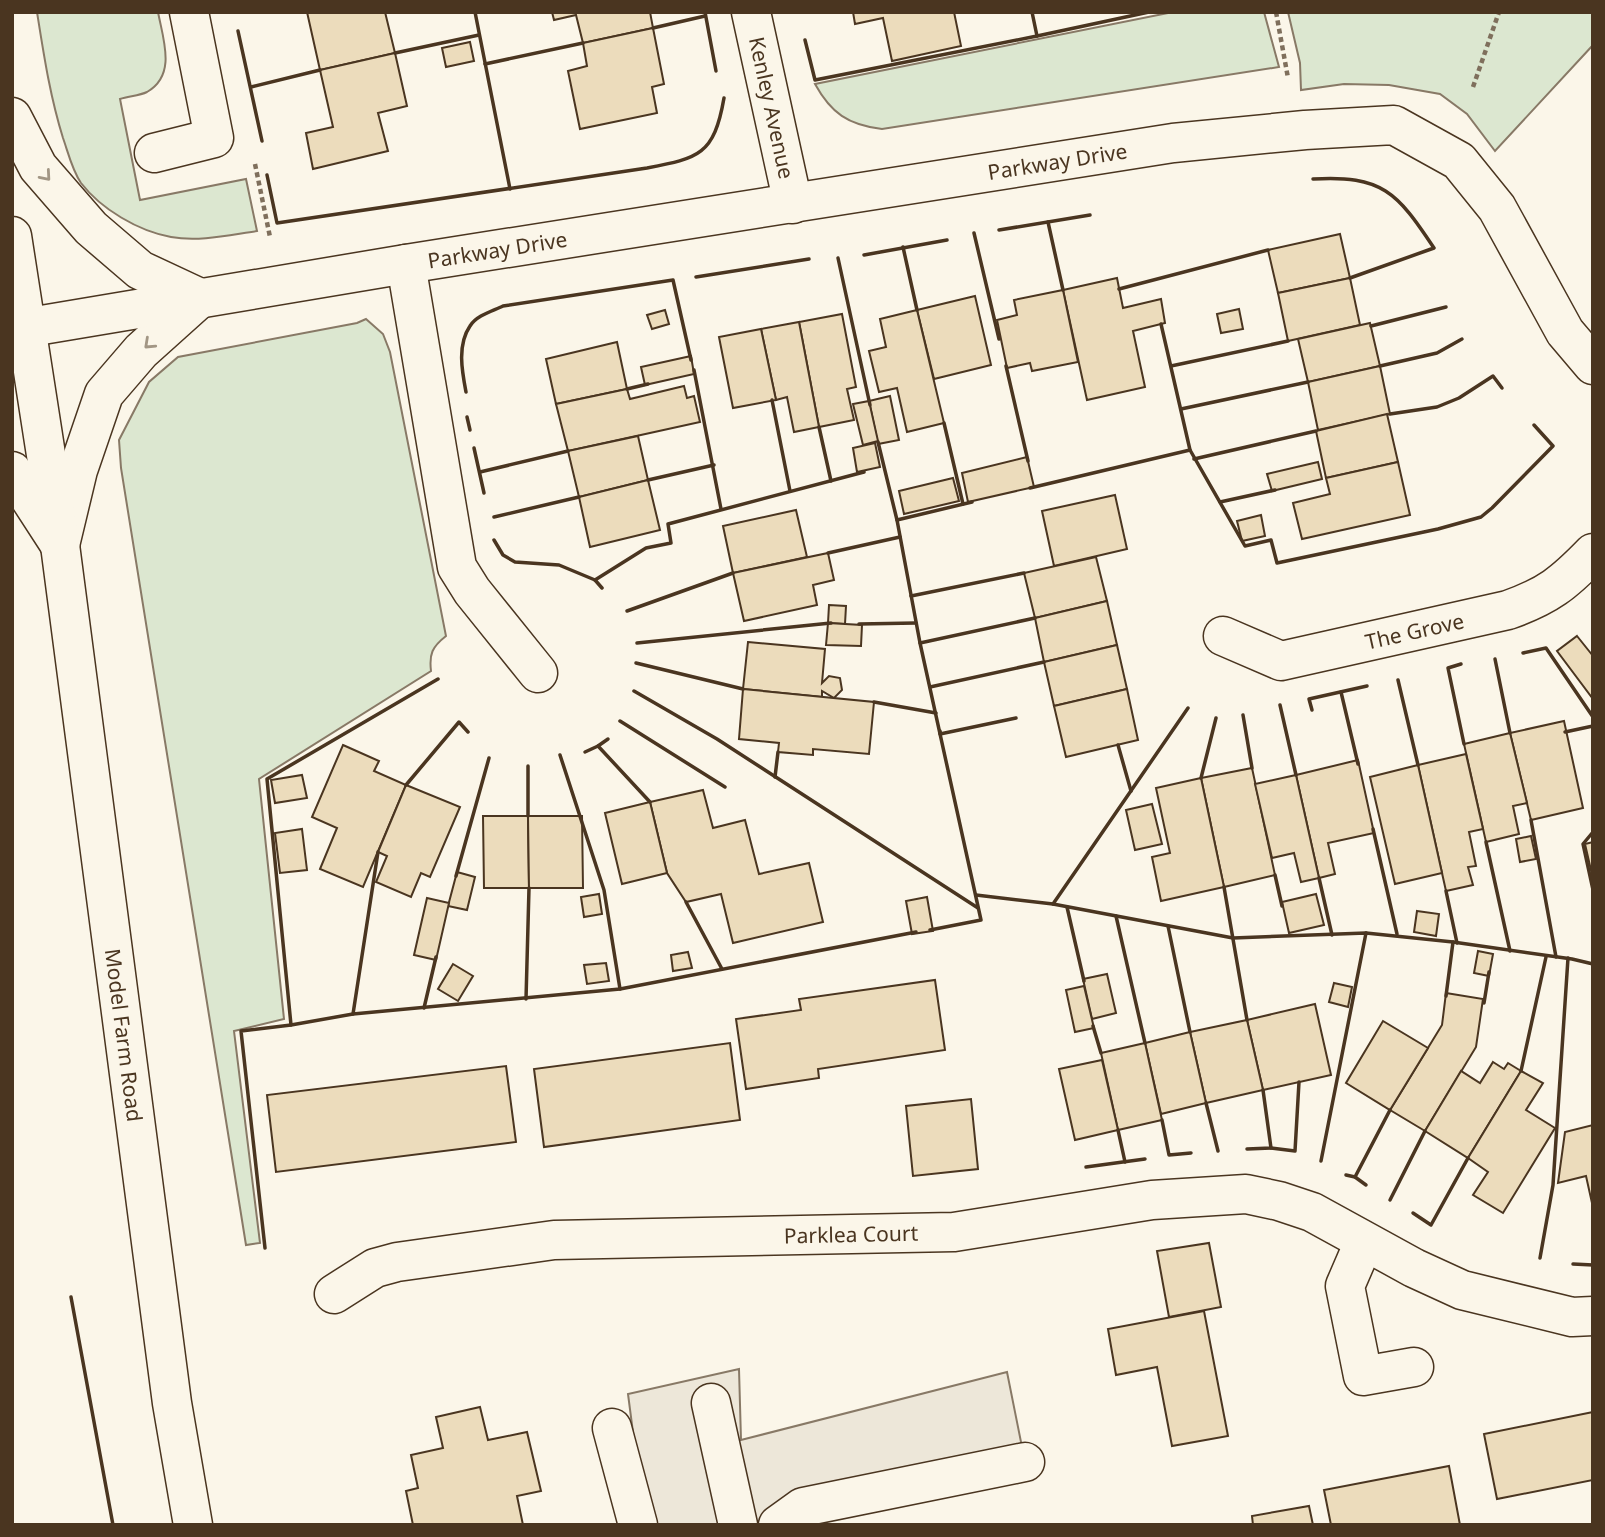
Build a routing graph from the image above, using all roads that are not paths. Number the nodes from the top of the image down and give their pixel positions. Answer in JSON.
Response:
{"nodes":[{"id":1,"x":189,"y":12,"type":"edge"},
{"id":2,"x":751,"y":12,"type":"edge"},
{"id":3,"x":12,"y":117,"type":"edge"},
{"id":4,"x":154,"y":153,"type":"dead end"},
{"id":5,"x":793,"y":204,"type":"junction"},
{"id":6,"x":12,"y":236,"type":"edge"},
{"id":7,"x":405,"y":264,"type":"junction"},
{"id":8,"x":200,"y":298,"type":"junction"},
{"id":9,"x":20,"y":329,"type":"edge"},
{"id":10,"x":1593,"y":365,"type":"edge"},
{"id":11,"x":12,"y":471,"type":"edge"},
{"id":12,"x":60,"y":545,"type":"junction"},
{"id":13,"x":1593,"y":553,"type":"edge"},
{"id":14,"x":1223,"y":636,"type":"dead end"},
{"id":15,"x":538,"y":673,"type":"dead end"},
{"id":16,"x":1364,"y":1242,"type":"junction"},
{"id":17,"x":334,"y":1294,"type":"dead end"},
{"id":18,"x":1593,"y":1316,"type":"edge"},
{"id":19,"x":1414,"y":1367,"type":"dead end"},
{"id":20,"x":711,"y":1403,"type":"dead end"},
{"id":21,"x":612,"y":1428,"type":"dead end"},
{"id":22,"x":1026,"y":1462,"type":"dead end"},
{"id":23,"x":193,"y":1525,"type":"edge"},
{"id":24,"x":638,"y":1525,"type":"edge"},
{"id":25,"x":738,"y":1525,"type":"edge"},
{"id":26,"x":778,"y":1525,"type":"edge"}],
"edges":[{"from":1,"to":4,"type":"street"},
{"from":2,"to":5,"type":"street","name":"Kenley Avenue"},
{"from":3,"to":8,"type":"street","one_way":true},
{"from":5,"to":7,"type":"street","name":"Parkway Drive"},
{"from":5,"to":10,"type":"street","name":"Parkway Drive"},
{"from":6,"to":9,"type":"street","name":"Model Farm Road"},
{"from":7,"to":8,"type":"street","name":"Parkway Drive"},
{"from":7,"to":15,"type":"street","name":"Parkway Drive"},
{"from":8,"to":9,"type":"street","name":"Parkway Drive"},
{"from":8,"to":12,"type":"street","name":"Model Farm Road","one_way":true},
{"from":9,"to":12,"type":"street","name":"Model Farm Road"},
{"from":11,"to":12,"type":"street"},
{"from":12,"to":23,"type":"street","name":"Model Farm Road"},
{"from":13,"to":14,"type":"street","name":"The Grove"},
{"from":16,"to":17,"type":"street","name":"Parklea Court"},
{"from":16,"to":18,"type":"street","name":"Parklea Court"},
{"from":16,"to":19,"type":"street"},
{"from":20,"to":25,"type":"street"},
{"from":21,"to":24,"type":"street"},
{"from":22,"to":26,"type":"street"}]}
